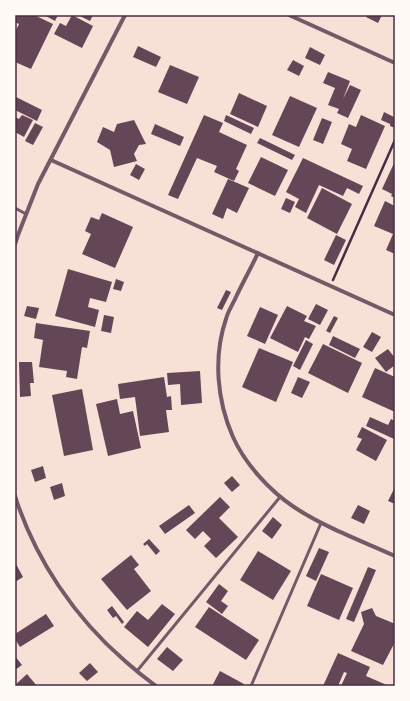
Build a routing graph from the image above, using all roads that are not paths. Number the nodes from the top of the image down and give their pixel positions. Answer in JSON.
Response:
{"nodes":[{"id":1,"x":125,"y":15,"type":"edge"},
{"id":2,"x":289,"y":15,"type":"edge"},
{"id":3,"x":395,"y":63,"type":"edge"},
{"id":4,"x":51,"y":160,"type":"junction"},
{"id":5,"x":15,"y":208,"type":"edge"},
{"id":6,"x":26,"y":214,"type":"junction"},
{"id":7,"x":15,"y":244,"type":"edge"},
{"id":8,"x":258,"y":253,"type":"junction"},
{"id":9,"x":395,"y":315,"type":"edge"},
{"id":10,"x":15,"y":496,"type":"edge"},
{"id":11,"x":280,"y":497,"type":"junction"},
{"id":12,"x":321,"y":523,"type":"junction"},
{"id":13,"x":395,"y":556,"type":"edge"},
{"id":14,"x":137,"y":671,"type":"junction"},
{"id":15,"x":156,"y":686,"type":"edge"},
{"id":16,"x":251,"y":686,"type":"edge"}],
"edges":[{"from":1,"to":4,"type":"street"},
{"from":2,"to":3,"type":"street"},
{"from":4,"to":6,"type":"street"},
{"from":4,"to":8,"type":"street"},
{"from":5,"to":6,"type":"lane"},
{"from":6,"to":7,"type":"street"},
{"from":8,"to":9,"type":"street"},
{"from":8,"to":11,"type":"street"},
{"from":10,"to":14,"type":"street"},
{"from":11,"to":12,"type":"street"},
{"from":11,"to":14,"type":"lane"},
{"from":12,"to":13,"type":"street"},
{"from":12,"to":16,"type":"lane"},
{"from":14,"to":15,"type":"street"}]}
